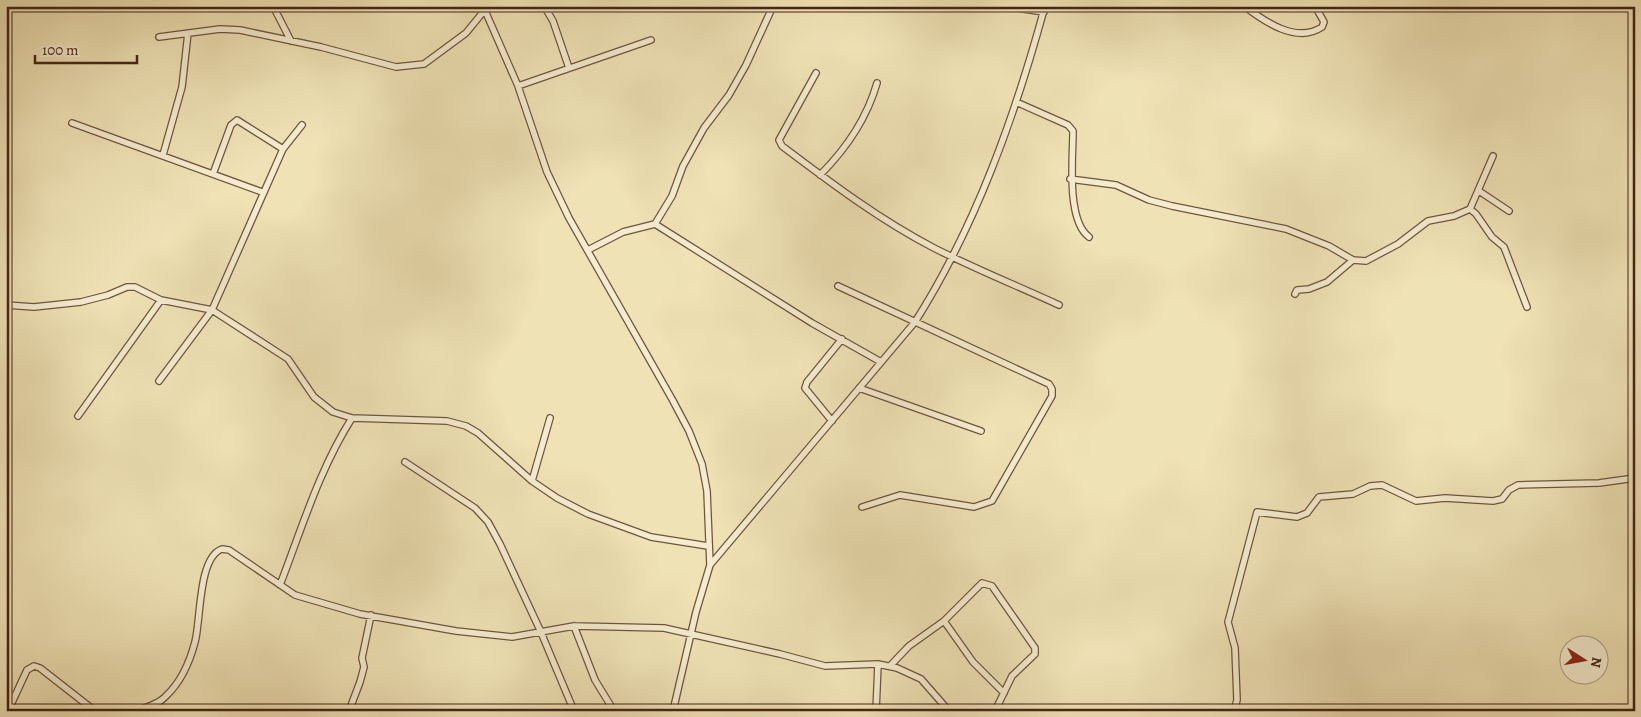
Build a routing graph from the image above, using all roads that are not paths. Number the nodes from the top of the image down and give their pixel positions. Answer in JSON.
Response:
{"nodes":[{"id":1,"x":273,"y":6,"type":"edge"},
{"id":2,"x":544,"y":6,"type":"edge"},
{"id":3,"x":772,"y":6,"type":"edge"},
{"id":4,"x":1003,"y":6,"type":"edge"},
{"id":5,"x":1244,"y":6,"type":"edge"},
{"id":6,"x":1315,"y":6,"type":"edge"},
{"id":7,"x":485,"y":7,"type":"edge"},
{"id":8,"x":1045,"y":9,"type":"edge"},
{"id":9,"x":188,"y":33,"type":"junction"},
{"id":10,"x":159,"y":37,"type":"dead end"},
{"id":11,"x":652,"y":40,"type":"dead end"},
{"id":12,"x":291,"y":41,"type":"junction"},
{"id":13,"x":569,"y":68,"type":"junction"},
{"id":14,"x":816,"y":73,"type":"dead end"},
{"id":15,"x":877,"y":82,"type":"dead end"},
{"id":16,"x":518,"y":86,"type":"junction"},
{"id":17,"x":1016,"y":102,"type":"junction"},
{"id":18,"x":72,"y":122,"type":"dead end"},
{"id":19,"x":302,"y":125,"type":"dead end"},
{"id":20,"x":282,"y":149,"type":"junction"},
{"id":21,"x":164,"y":155,"type":"junction"},
{"id":22,"x":1493,"y":156,"type":"dead end"},
{"id":23,"x":213,"y":174,"type":"junction"},
{"id":24,"x":820,"y":175,"type":"junction"},
{"id":25,"x":1070,"y":179,"type":"junction"},
{"id":26,"x":1479,"y":191,"type":"junction"},
{"id":27,"x":262,"y":192,"type":"junction"},
{"id":28,"x":1470,"y":209,"type":"junction"},
{"id":29,"x":1509,"y":211,"type":"dead end"},
{"id":30,"x":655,"y":224,"type":"junction"},
{"id":31,"x":1089,"y":237,"type":"dead end"},
{"id":32,"x":588,"y":250,"type":"junction"},
{"id":33,"x":952,"y":257,"type":"junction"},
{"id":34,"x":1353,"y":260,"type":"junction"},
{"id":35,"x":838,"y":286,"type":"dead end"},
{"id":36,"x":1295,"y":294,"type":"dead end"},
{"id":37,"x":161,"y":300,"type":"junction"},
{"id":38,"x":6,"y":305,"type":"edge"},
{"id":39,"x":1059,"y":305,"type":"dead end"},
{"id":40,"x":1527,"y":307,"type":"dead end"},
{"id":41,"x":212,"y":310,"type":"junction"},
{"id":42,"x":914,"y":322,"type":"junction"},
{"id":43,"x":842,"y":339,"type":"junction"},
{"id":44,"x":881,"y":362,"type":"junction"},
{"id":45,"x":158,"y":381,"type":"dead end"},
{"id":46,"x":859,"y":388,"type":"junction"},
{"id":47,"x":78,"y":416,"type":"dead end"},
{"id":48,"x":352,"y":418,"type":"junction"},
{"id":49,"x":550,"y":418,"type":"dead end"},
{"id":50,"x":832,"y":421,"type":"junction"},
{"id":51,"x":981,"y":431,"type":"dead end"},
{"id":52,"x":405,"y":462,"type":"dead end"},
{"id":53,"x":1635,"y":478,"type":"edge"},
{"id":54,"x":532,"y":481,"type":"junction"},
{"id":55,"x":862,"y":507,"type":"dead end"},
{"id":56,"x":708,"y":546,"type":"junction"},
{"id":57,"x":710,"y":565,"type":"junction"},
{"id":58,"x":280,"y":585,"type":"junction"},
{"id":59,"x":371,"y":615,"type":"junction"},
{"id":60,"x":944,"y":621,"type":"junction"},
{"id":61,"x":574,"y":626,"type":"junction"},
{"id":62,"x":540,"y":630,"type":"junction"},
{"id":63,"x":691,"y":633,"type":"junction"},
{"id":64,"x":878,"y":664,"type":"junction"},
{"id":65,"x":890,"y":666,"type":"junction"},
{"id":66,"x":1004,"y":693,"type":"junction"},
{"id":67,"x":8,"y":711,"type":"edge"},
{"id":68,"x":95,"y":711,"type":"edge"},
{"id":69,"x":135,"y":711,"type":"edge"},
{"id":70,"x":349,"y":711,"type":"edge"},
{"id":71,"x":574,"y":711,"type":"edge"},
{"id":72,"x":614,"y":711,"type":"edge"},
{"id":73,"x":673,"y":711,"type":"edge"},
{"id":74,"x":876,"y":711,"type":"edge"},
{"id":75,"x":949,"y":711,"type":"edge"},
{"id":76,"x":995,"y":711,"type":"edge"},
{"id":77,"x":1234,"y":711,"type":"edge"}],
"edges":[{"from":1,"to":12,"type":"street"},
{"from":2,"to":13,"type":"street"},
{"from":3,"to":30,"type":"street"},
{"from":4,"to":8,"type":"street"},
{"from":5,"to":6,"type":"street"},
{"from":7,"to":12,"type":"street"},
{"from":7,"to":16,"type":"street"},
{"from":8,"to":17,"type":"street"},
{"from":9,"to":10,"type":"street"},
{"from":9,"to":12,"type":"street"},
{"from":9,"to":21,"type":"street"},
{"from":11,"to":13,"type":"street"},
{"from":13,"to":16,"type":"street"},
{"from":14,"to":24,"type":"street"},
{"from":15,"to":24,"type":"street"},
{"from":16,"to":32,"type":"street"},
{"from":17,"to":25,"type":"street"},
{"from":17,"to":33,"type":"street"},
{"from":18,"to":21,"type":"street"},
{"from":19,"to":20,"type":"street"},
{"from":20,"to":23,"type":"street"},
{"from":20,"to":27,"type":"street"},
{"from":21,"to":23,"type":"street"},
{"from":22,"to":26,"type":"street"},
{"from":23,"to":27,"type":"street"},
{"from":24,"to":33,"type":"street"},
{"from":25,"to":31,"type":"street"},
{"from":25,"to":34,"type":"street"},
{"from":26,"to":28,"type":"street"},
{"from":26,"to":29,"type":"street"},
{"from":27,"to":41,"type":"street"},
{"from":28,"to":34,"type":"street"},
{"from":28,"to":40,"type":"street"},
{"from":30,"to":32,"type":"street"},
{"from":30,"to":43,"type":"street"},
{"from":32,"to":56,"type":"street"},
{"from":33,"to":39,"type":"street"},
{"from":33,"to":42,"type":"street"},
{"from":34,"to":36,"type":"street"},
{"from":35,"to":42,"type":"street"},
{"from":37,"to":38,"type":"street"},
{"from":37,"to":41,"type":"street"},
{"from":37,"to":47,"type":"street"},
{"from":41,"to":45,"type":"street"},
{"from":41,"to":48,"type":"street"},
{"from":42,"to":44,"type":"street"},
{"from":42,"to":55,"type":"street"},
{"from":43,"to":44,"type":"street"},
{"from":43,"to":50,"type":"street"},
{"from":44,"to":46,"type":"street"},
{"from":46,"to":50,"type":"street"},
{"from":46,"to":51,"type":"street"},
{"from":48,"to":54,"type":"street"},
{"from":48,"to":58,"type":"street"},
{"from":49,"to":54,"type":"street"},
{"from":50,"to":57,"type":"street"},
{"from":52,"to":62,"type":"street"},
{"from":53,"to":77,"type":"street"},
{"from":54,"to":56,"type":"street"},
{"from":56,"to":57,"type":"street"},
{"from":57,"to":63,"type":"street"},
{"from":58,"to":59,"type":"street"},
{"from":58,"to":69,"type":"street"},
{"from":59,"to":62,"type":"street"},
{"from":59,"to":70,"type":"street"},
{"from":60,"to":65,"type":"street"},
{"from":60,"to":66,"type":"street"},
{"from":60,"to":66,"type":"street"},
{"from":61,"to":62,"type":"street"},
{"from":61,"to":63,"type":"street"},
{"from":61,"to":72,"type":"street"},
{"from":62,"to":71,"type":"street"},
{"from":63,"to":64,"type":"street"},
{"from":63,"to":73,"type":"street"},
{"from":64,"to":65,"type":"street"},
{"from":64,"to":74,"type":"street"},
{"from":65,"to":75,"type":"street"},
{"from":66,"to":76,"type":"street"},
{"from":67,"to":68,"type":"street"}]}
